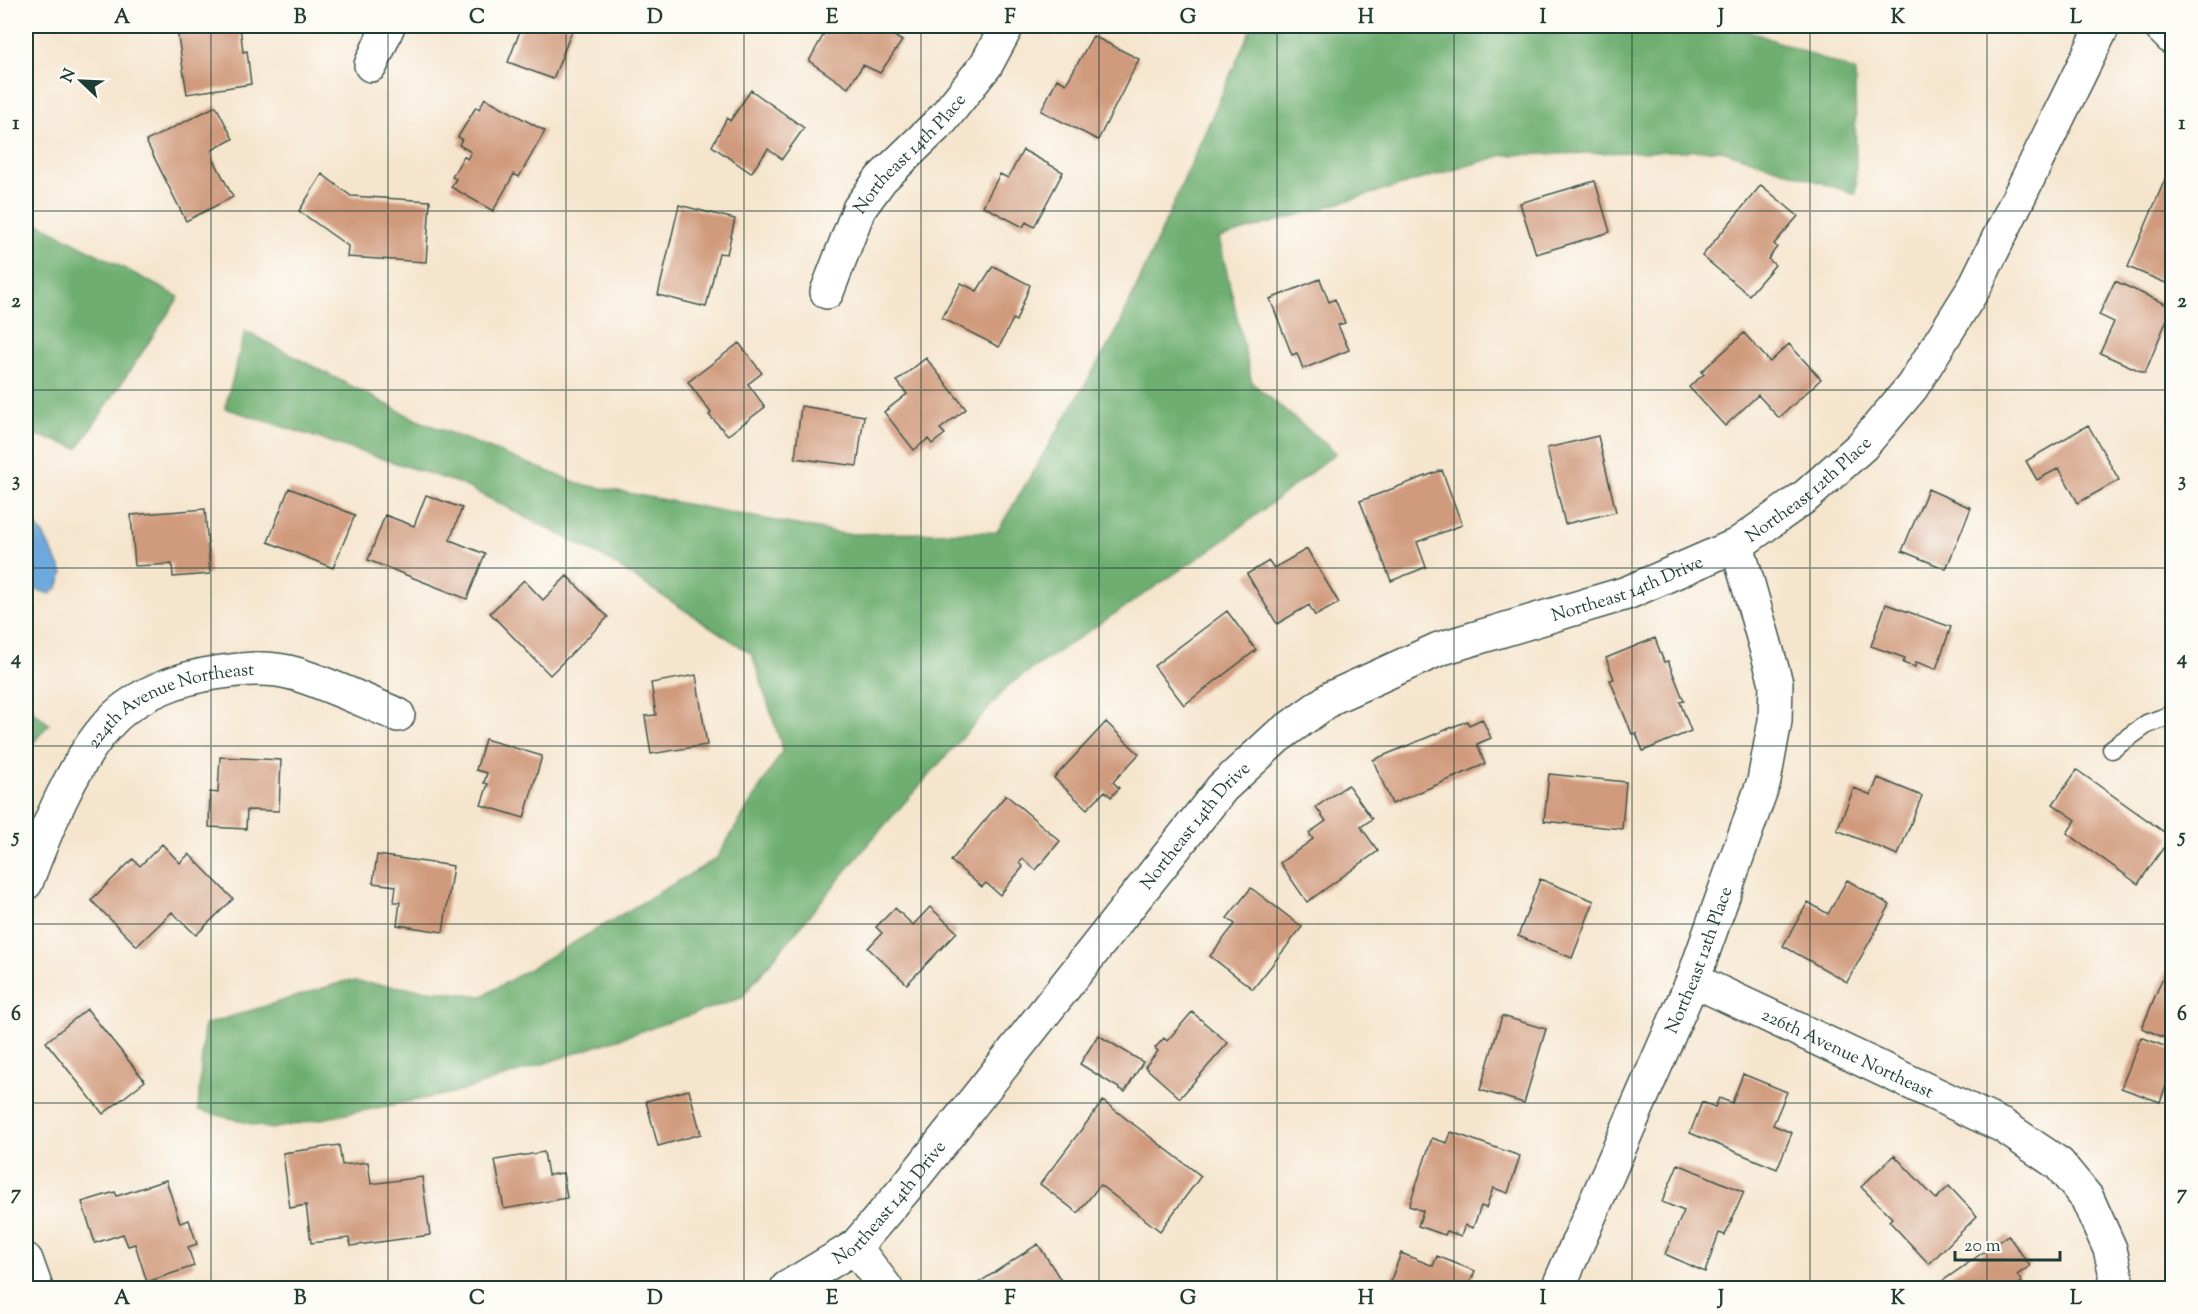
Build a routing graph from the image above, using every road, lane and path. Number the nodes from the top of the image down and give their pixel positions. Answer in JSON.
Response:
{"nodes":[{"id":1,"x":388,"y":26,"type":"edge"},
{"id":2,"x":1007,"y":26,"type":"edge"},
{"id":3,"x":2103,"y":26,"type":"edge"},
{"id":4,"x":2160,"y":26,"type":"edge"},
{"id":5,"x":2172,"y":38,"type":"edge"},
{"id":6,"x":371,"y":65,"type":"dead end"},
{"id":7,"x":827,"y":292,"type":"dead end"},
{"id":8,"x":1737,"y":545,"type":"junction"},
{"id":9,"x":398,"y":715,"type":"dead end"},
{"id":10,"x":2172,"y":715,"type":"edge"},
{"id":11,"x":2112,"y":749,"type":"dead end"},
{"id":12,"x":26,"y":883,"type":"edge"},
{"id":13,"x":1693,"y":980,"type":"junction"},
{"id":14,"x":855,"y":1247,"type":"junction"},
{"id":15,"x":26,"y":1260,"type":"edge"},
{"id":16,"x":36,"y":1288,"type":"edge"},
{"id":17,"x":787,"y":1288,"type":"edge"},
{"id":18,"x":886,"y":1288,"type":"edge"},
{"id":19,"x":1558,"y":1288,"type":"edge"},
{"id":20,"x":2119,"y":1288,"type":"edge"}],
"edges":[{"from":1,"to":6,"type":"street"},
{"from":2,"to":7,"type":"street","name":"Northeast 14th Place"},
{"from":3,"to":8,"type":"street","name":"Northeast 12th Place"},
{"from":4,"to":5,"type":"street"},
{"from":8,"to":13,"type":"street","name":"Northeast 12th Place"},
{"from":8,"to":14,"type":"street","name":"Northeast 14th Drive"},
{"from":9,"to":12,"type":"street","name":"224th Avenue Northeast"},
{"from":10,"to":11,"type":"lane"},
{"from":13,"to":19,"type":"street","name":"Northeast 12th Place"},
{"from":13,"to":20,"type":"street","name":"226th Avenue Northeast"},
{"from":14,"to":17,"type":"street","name":"Northeast 14th Drive"},
{"from":14,"to":18,"type":"street"},
{"from":15,"to":16,"type":"street"}]}
